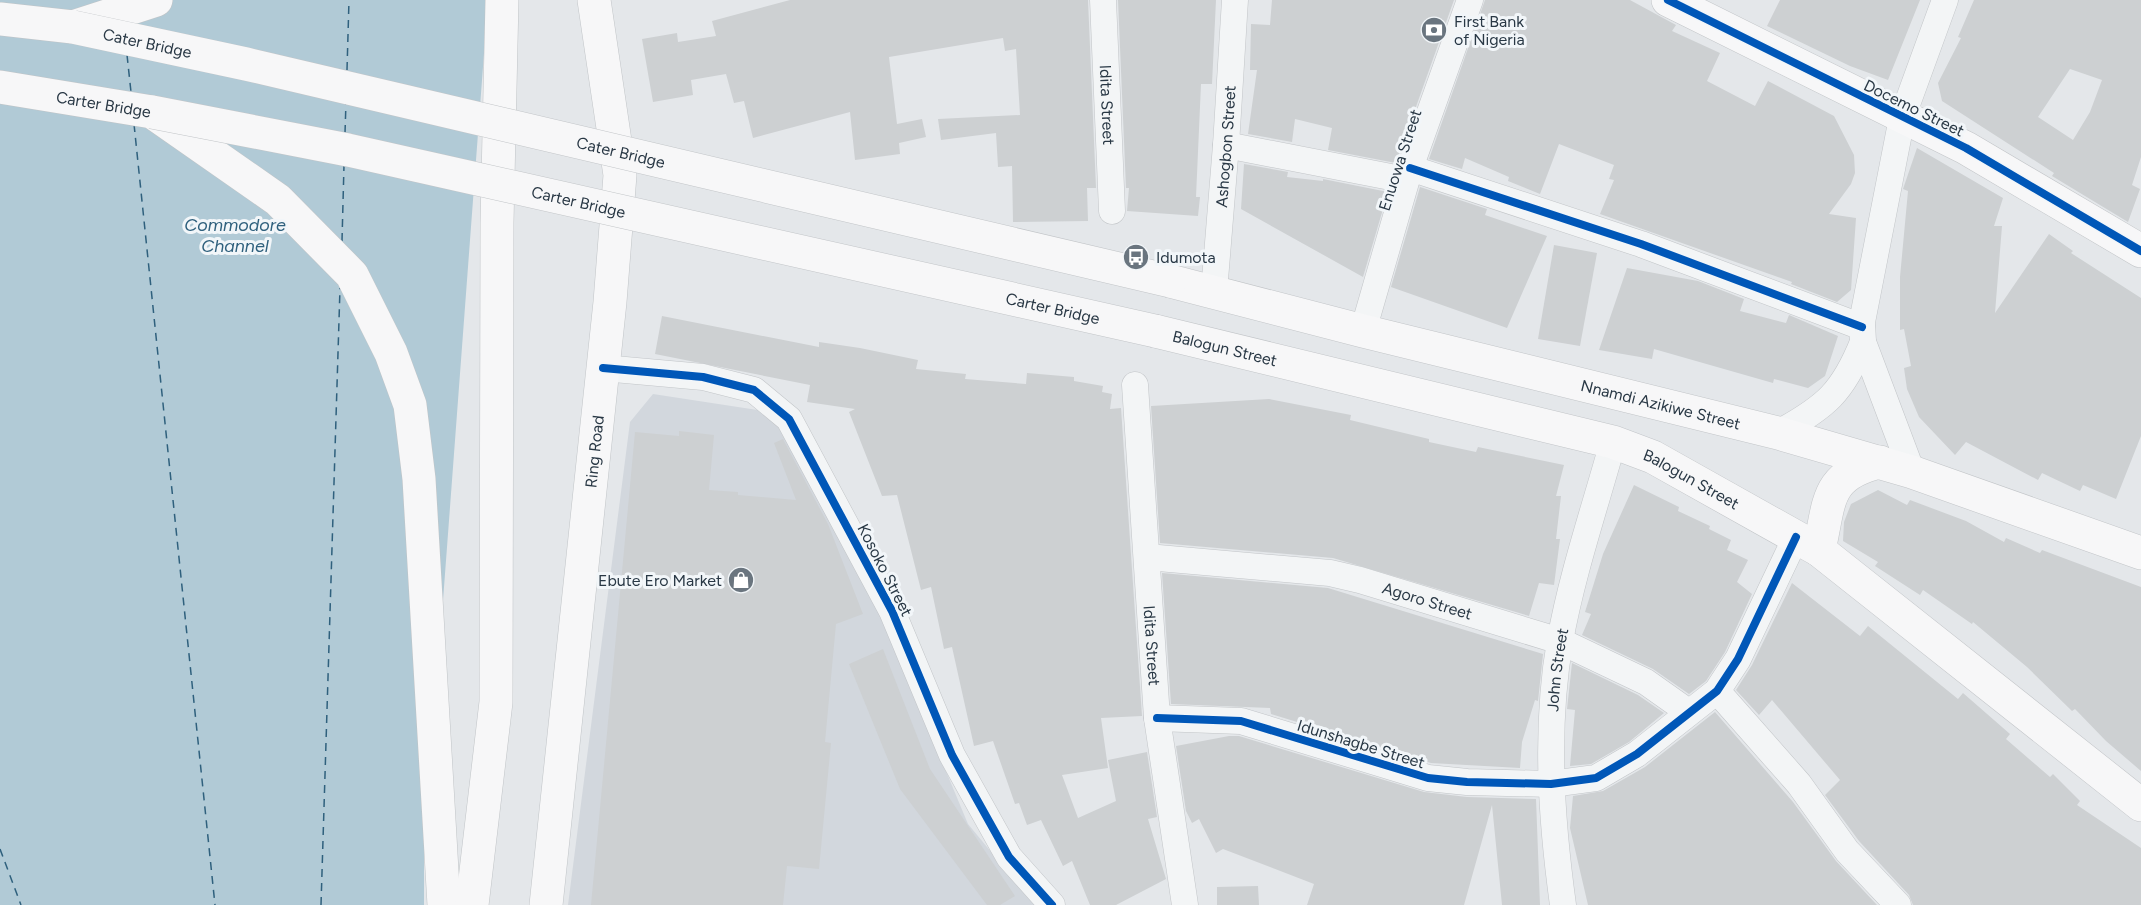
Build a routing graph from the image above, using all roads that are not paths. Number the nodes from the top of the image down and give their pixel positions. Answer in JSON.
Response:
{"nodes":[{"id":1,"x":156,"y":0,"type":"edge"},
{"id":2,"x":502,"y":0,"type":"edge"},
{"id":3,"x":594,"y":0,"type":"edge"},
{"id":4,"x":1102,"y":0,"type":"edge"},
{"id":5,"x":1235,"y":0,"type":"edge"},
{"id":6,"x":1470,"y":0,"type":"edge"},
{"id":7,"x":1668,"y":0,"type":"edge"},
{"id":8,"x":1945,"y":0,"type":"edge"},
{"id":9,"x":0,"y":19,"type":"edge"},
{"id":10,"x":73,"y":27,"type":"junction"},
{"id":11,"x":0,"y":87,"type":"edge"},
{"id":12,"x":152,"y":112,"type":"junction"},
{"id":13,"x":1902,"y":118,"type":"junction"},
{"id":14,"x":1227,"y":145,"type":"junction"},
{"id":15,"x":1408,"y":174,"type":"junction"},
{"id":16,"x":1112,"y":211,"type":"dead end"},
{"id":17,"x":2141,"y":251,"type":"edge"},
{"id":18,"x":1170,"y":281,"type":"joint"},
{"id":19,"x":1214,"y":292,"type":"junction"},
{"id":20,"x":1155,"y":331,"type":"joint"},
{"id":21,"x":1363,"y":332,"type":"junction"},
{"id":22,"x":1863,"y":334,"type":"junction"},
{"id":23,"x":603,"y":369,"type":"junction"},
{"id":24,"x":1135,"y":385,"type":"dead end"},
{"id":25,"x":1778,"y":433,"type":"junction"},
{"id":26,"x":1613,"y":442,"type":"junction"},
{"id":27,"x":1880,"y":462,"type":"junction"},
{"id":28,"x":1912,"y":472,"type":"junction"},
{"id":29,"x":1808,"y":543,"type":"junction"},
{"id":30,"x":2141,"y":553,"type":"edge"},
{"id":31,"x":1148,"y":557,"type":"junction"},
{"id":32,"x":1560,"y":641,"type":"junction"},
{"id":33,"x":1717,"y":691,"type":"junction"},
{"id":34,"x":1687,"y":711,"type":"junction"},
{"id":35,"x":1156,"y":718,"type":"junction"},
{"id":36,"x":1551,"y":784,"type":"junction"},
{"id":37,"x":2141,"y":805,"type":"edge"},
{"id":38,"x":444,"y":905,"type":"edge"},
{"id":39,"x":472,"y":905,"type":"edge"},
{"id":40,"x":546,"y":905,"type":"edge"},
{"id":41,"x":1052,"y":905,"type":"edge"},
{"id":42,"x":1185,"y":905,"type":"edge"},
{"id":43,"x":1563,"y":905,"type":"edge"},
{"id":44,"x":1898,"y":905,"type":"edge"}],
"edges":[{"from":1,"to":10,"type":"main road"},
{"from":2,"to":39,"type":"main road"},
{"from":3,"to":23,"type":"main road","name":"Ring Road"},
{"from":4,"to":16,"type":"street","name":"Idita Street"},
{"from":5,"to":14,"type":"street","name":"Ashogbon Street"},
{"from":6,"to":15,"type":"street","name":"Enuowa Street"},
{"from":7,"to":13,"type":"main road","name":"Docemo Street"},
{"from":8,"to":13,"type":"street"},
{"from":9,"to":10,"type":"main road"},
{"from":10,"to":18,"type":"main road","name":"Cater Bridge","bridge":true},
{"from":11,"to":12,"type":"main road","name":"Carter Bridge"},
{"from":12,"to":20,"type":"main road","name":"Carter Bridge","bridge":true},
{"from":12,"to":38,"type":"main road"},
{"from":13,"to":17,"type":"main road","name":"Docemo Street"},
{"from":13,"to":22,"type":"street"},
{"from":14,"to":15,"type":"street"},
{"from":14,"to":19,"type":"street","name":"Ashogbon Street"},
{"from":15,"to":21,"type":"street","name":"Enuowa Street"},
{"from":15,"to":22,"type":"street"},
{"from":18,"to":19,"type":"main road","name":"Nnamdi Azikiwe Street"},
{"from":19,"to":21,"type":"main road","name":"Nnamdi Azikiwe Street"},
{"from":20,"to":26,"type":"main road","name":"Balogun Street"},
{"from":21,"to":25,"type":"main road","name":"Nnamdi Azikiwe Street"},
{"from":22,"to":25,"type":"street"},
{"from":22,"to":28,"type":"street"},
{"from":23,"to":40,"type":"main road","name":"Ring Road"},
{"from":23,"to":41,"type":"street","name":"Kosoko Street"},
{"from":24,"to":31,"type":"street","name":"Idita Street"},
{"from":25,"to":27,"type":"main road","name":"Nnamdi Azikiwe Street"},
{"from":26,"to":29,"type":"main road","name":"Balogun Street"},
{"from":26,"to":32,"type":"street","name":"John Street"},
{"from":27,"to":28,"type":"main road","name":"Nnamdi Azikiwe Street"},
{"from":27,"to":29,"type":"main road"},
{"from":28,"to":30,"type":"main road","name":"Nnamdi Azikiwe Street"},
{"from":29,"to":33,"type":"street","name":"Idunshagbe Street"},
{"from":29,"to":37,"type":"main road","name":"Balogun Street"},
{"from":31,"to":32,"type":"street","name":"Agoro Street"},
{"from":31,"to":35,"type":"street","name":"Idita Street"},
{"from":32,"to":34,"type":"street","name":"Agoro Street"},
{"from":32,"to":36,"type":"street","name":"John Street"},
{"from":33,"to":34,"type":"street","name":"Idunshagbe Street"},
{"from":33,"to":44,"type":"street"},
{"from":34,"to":36,"type":"street","name":"Idunshagbe Street"},
{"from":35,"to":36,"type":"street","name":"Idunshagbe Street"},
{"from":35,"to":42,"type":"street","name":"Idita Street"},
{"from":36,"to":43,"type":"street","name":"John Street"}]}
